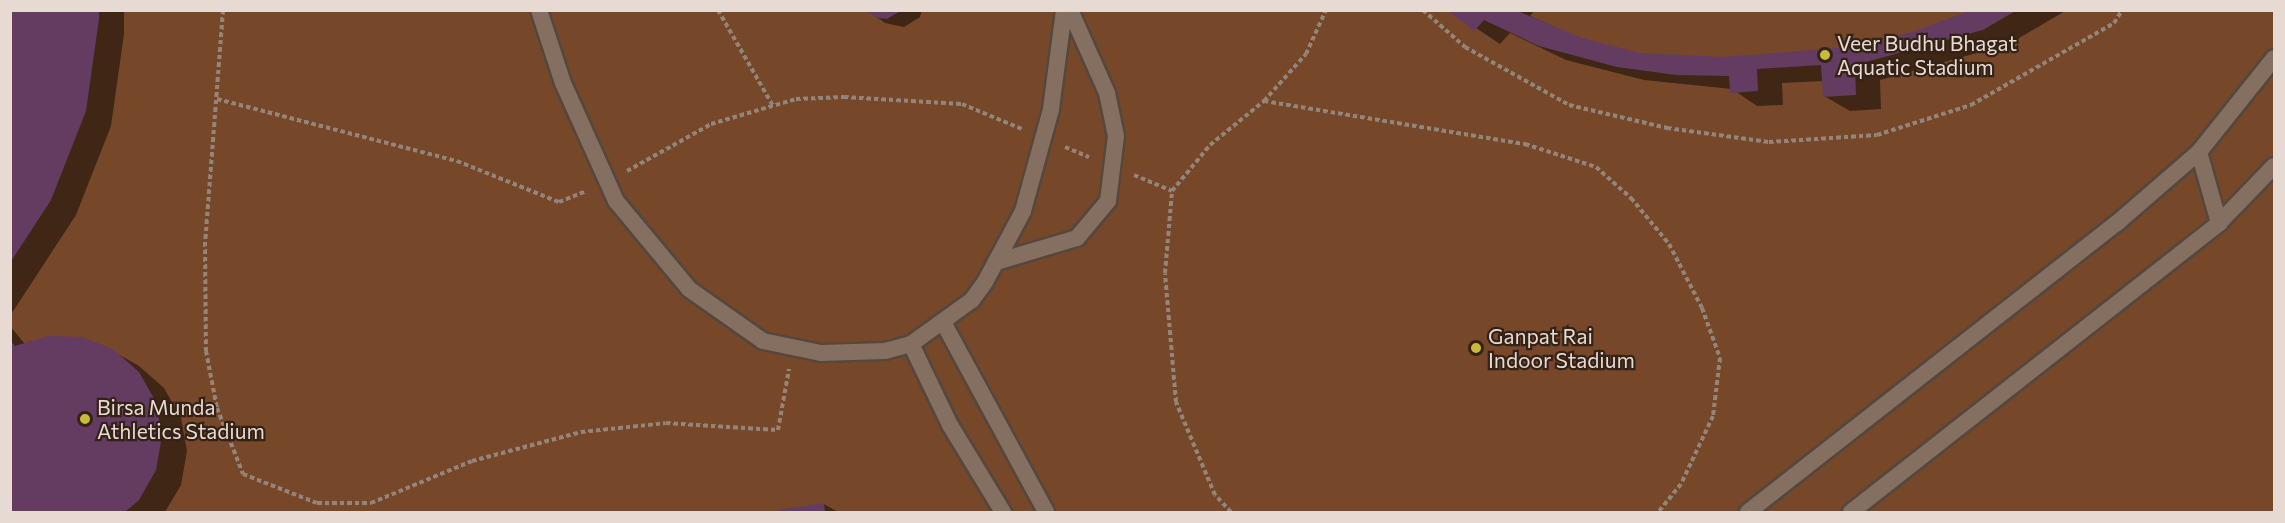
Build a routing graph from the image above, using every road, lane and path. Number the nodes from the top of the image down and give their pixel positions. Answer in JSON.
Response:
{"nodes":[{"id":1,"x":223,"y":10,"type":"edge"},
{"id":2,"x":539,"y":10,"type":"edge"},
{"id":3,"x":718,"y":10,"type":"edge"},
{"id":4,"x":1064,"y":10,"type":"edge"},
{"id":5,"x":1070,"y":10,"type":"edge"},
{"id":6,"x":1326,"y":10,"type":"edge"},
{"id":7,"x":1422,"y":10,"type":"edge"},
{"id":8,"x":2122,"y":10,"type":"edge"},
{"id":9,"x":2274,"y":58,"type":"edge"},
{"id":10,"x":218,"y":99,"type":"junction"},
{"id":11,"x":1264,"y":101,"type":"junction"},
{"id":12,"x":773,"y":106,"type":"junction"},
{"id":13,"x":1043,"y":138,"type":"junction"},
{"id":14,"x":2199,"y":152,"type":"junction"},
{"id":15,"x":2274,"y":166,"type":"edge"},
{"id":16,"x":1114,"y":167,"type":"junction"},
{"id":17,"x":608,"y":182,"type":"junction"},
{"id":18,"x":1172,"y":191,"type":"junction"},
{"id":19,"x":2219,"y":223,"type":"junction"},
{"id":20,"x":996,"y":262,"type":"junction"},
{"id":21,"x":943,"y":322,"type":"junction"},
{"id":22,"x":911,"y":344,"type":"junction"},
{"id":23,"x":794,"y":347,"type":"junction"},
{"id":24,"x":1003,"y":513,"type":"edge"},
{"id":25,"x":1046,"y":513,"type":"edge"},
{"id":26,"x":1231,"y":513,"type":"edge"},
{"id":27,"x":1658,"y":513,"type":"edge"},
{"id":28,"x":1748,"y":513,"type":"edge"},
{"id":29,"x":1851,"y":513,"type":"edge"}],
"edges":[{"from":1,"to":10,"type":"path"},
{"from":2,"to":17,"type":"street"},
{"from":3,"to":12,"type":"path"},
{"from":4,"to":13,"type":"street"},
{"from":5,"to":16,"type":"street"},
{"from":6,"to":11,"type":"path"},
{"from":7,"to":8,"type":"path"},
{"from":9,"to":14,"type":"street"},
{"from":10,"to":17,"type":"path"},
{"from":10,"to":23,"type":"path"},
{"from":11,"to":18,"type":"path"},
{"from":11,"to":27,"type":"path"},
{"from":12,"to":13,"type":"path"},
{"from":12,"to":17,"type":"path"},
{"from":13,"to":16,"type":"path"},
{"from":13,"to":20,"type":"street"},
{"from":14,"to":19,"type":"street"},
{"from":14,"to":28,"type":"street"},
{"from":15,"to":19,"type":"street"},
{"from":16,"to":18,"type":"path"},
{"from":16,"to":20,"type":"street"},
{"from":17,"to":23,"type":"street"},
{"from":18,"to":26,"type":"path"},
{"from":19,"to":29,"type":"street"},
{"from":20,"to":21,"type":"street"},
{"from":21,"to":22,"type":"street"},
{"from":21,"to":25,"type":"street"},
{"from":22,"to":23,"type":"street"},
{"from":22,"to":24,"type":"street"}]}
